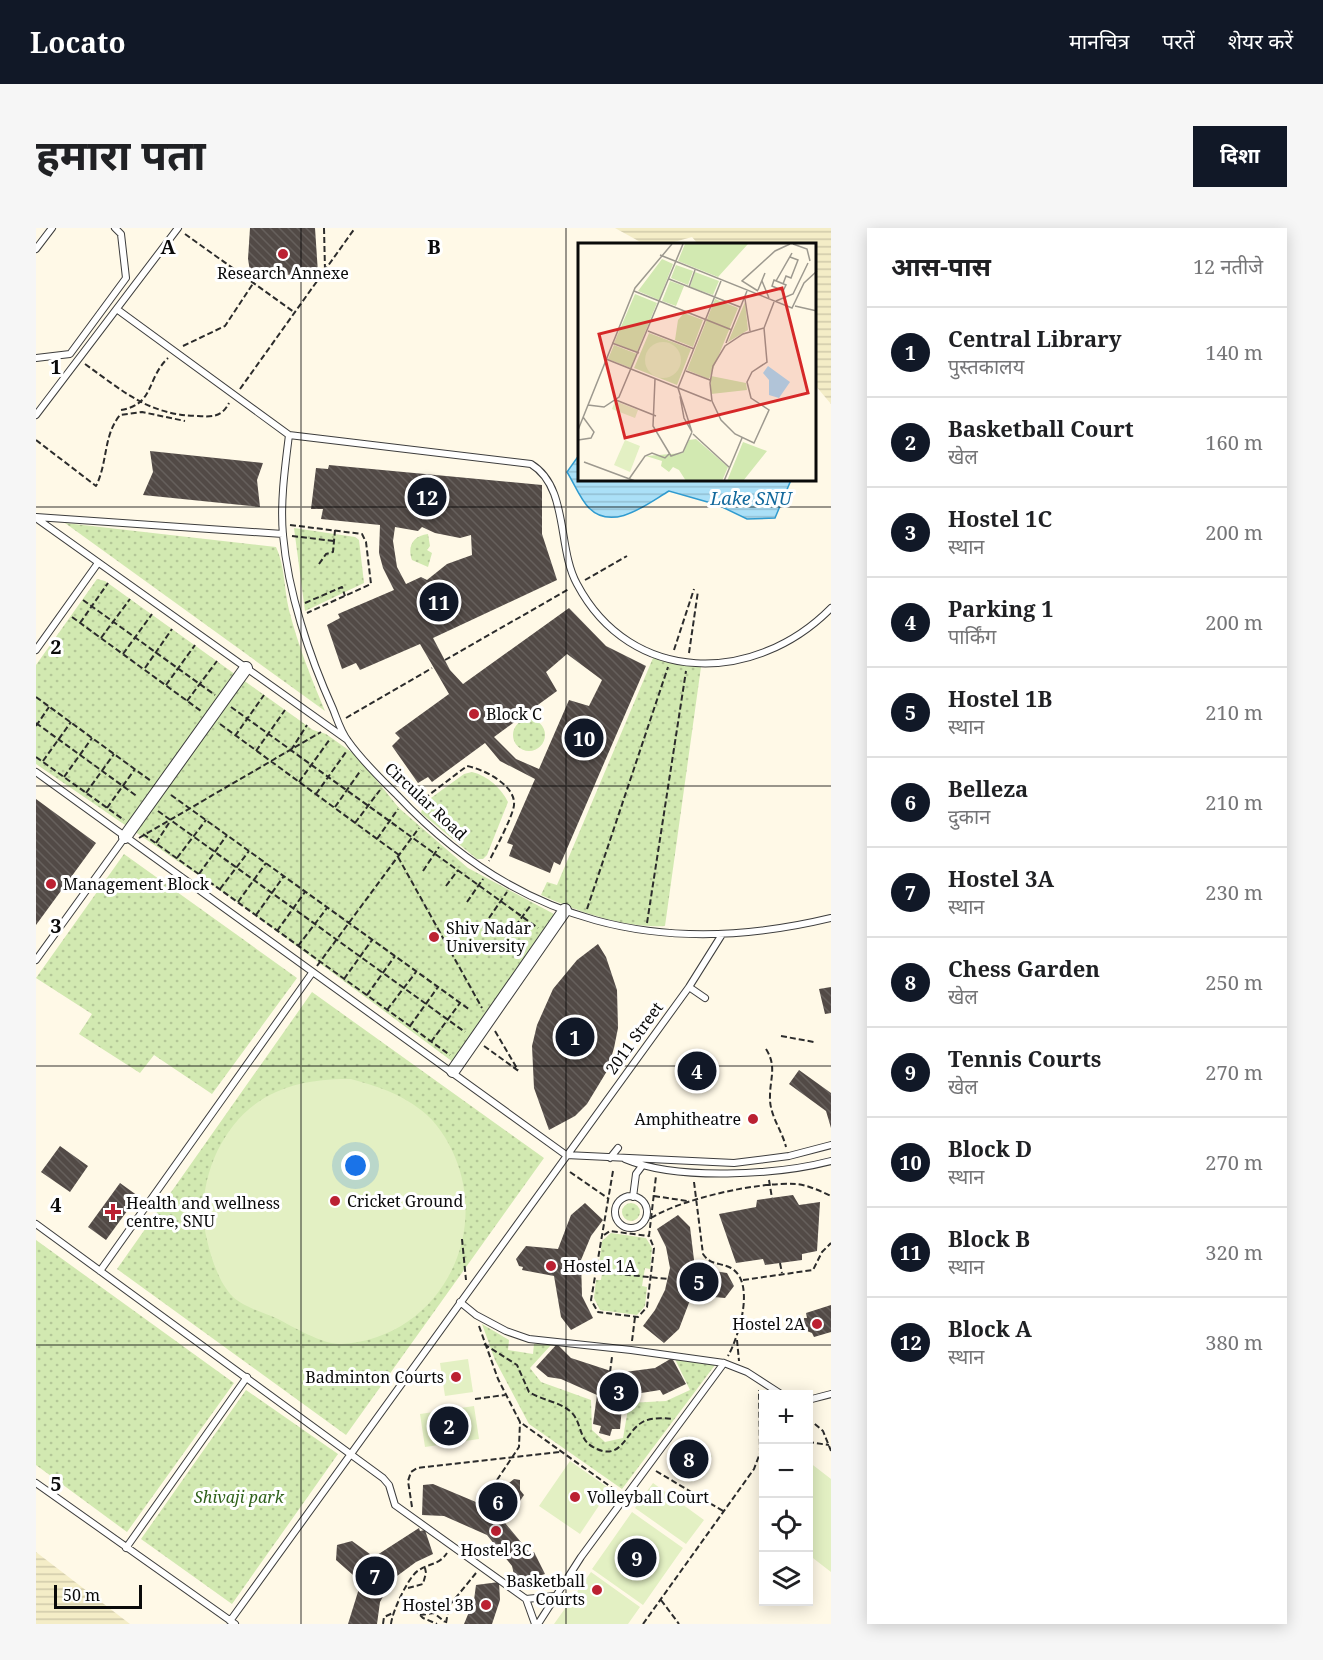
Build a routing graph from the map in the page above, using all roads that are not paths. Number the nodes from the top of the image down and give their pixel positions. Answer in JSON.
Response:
{"nodes":[{"id":1,"x":52,"y":228,"type":"edge"},
{"id":2,"x":115,"y":228,"type":"edge"},
{"id":3,"x":178,"y":228,"type":"edge"},
{"id":4,"x":36,"y":249,"type":"edge"},
{"id":5,"x":118,"y":310,"type":"junction"},
{"id":6,"x":36,"y":358,"type":"edge"},
{"id":7,"x":36,"y":415,"type":"edge"},
{"id":8,"x":289,"y":435,"type":"junction"},
{"id":9,"x":36,"y":518,"type":"edge"},
{"id":10,"x":283,"y":534,"type":"junction"},
{"id":11,"x":98,"y":563,"type":"junction"},
{"id":12,"x":831,"y":608,"type":"edge"},
{"id":13,"x":36,"y":650,"type":"edge"},
{"id":14,"x":246,"y":668,"type":"junction"},
{"id":15,"x":349,"y":743,"type":"junction"},
{"id":16,"x":36,"y":772,"type":"edge"},
{"id":17,"x":129,"y":840,"type":"junction"},
{"id":18,"x":565,"y":910,"type":"junction"},
{"id":19,"x":831,"y":918,"type":"edge"},
{"id":20,"x":721,"y":936,"type":"junction"},
{"id":21,"x":36,"y":960,"type":"edge"},
{"id":22,"x":312,"y":974,"type":"junction"},
{"id":23,"x":689,"y":987,"type":"junction"},
{"id":24,"x":705,"y":998,"type":"dead end"},
{"id":25,"x":456,"y":1067,"type":"junction"},
{"id":26,"x":831,"y":1145,"type":"edge"},
{"id":27,"x":618,"y":1148,"type":"dead end"},
{"id":28,"x":567,"y":1155,"type":"junction"},
{"id":29,"x":610,"y":1158,"type":"junction"},
{"id":30,"x":625,"y":1159,"type":"junction"},
{"id":31,"x":831,"y":1161,"type":"edge"},
{"id":32,"x":642,"y":1166,"type":"junction"},
{"id":33,"x":633,"y":1197,"type":"junction"},
{"id":34,"x":36,"y":1224,"type":"edge"},
{"id":35,"x":100,"y":1271,"type":"junction"},
{"id":36,"x":460,"y":1302,"type":"junction"},
{"id":37,"x":724,"y":1363,"type":"junction"},
{"id":38,"x":247,"y":1377,"type":"junction"},
{"id":39,"x":774,"y":1390,"type":"edge"},
{"id":40,"x":831,"y":1394,"type":"edge"},
{"id":41,"x":813,"y":1399,"type":"edge"},
{"id":42,"x":351,"y":1452,"type":"junction"},
{"id":43,"x":36,"y":1483,"type":"edge"},
{"id":44,"x":126,"y":1548,"type":"junction"},
{"id":45,"x":555,"y":1596,"type":"junction"},
{"id":46,"x":526,"y":1599,"type":"junction"},
{"id":47,"x":232,"y":1622,"type":"edge"},
{"id":48,"x":537,"y":1624,"type":"edge"}],
"edges":[{"from":1,"to":4,"type":"lane"},
{"from":2,"to":6,"type":"lane"},
{"from":3,"to":5,"type":"lane"},
{"from":5,"to":7,"type":"lane"},
{"from":5,"to":8,"type":"lane"},
{"from":8,"to":10,"type":"lane","name":"Circular Road"},
{"from":8,"to":12,"type":"lane"},
{"from":9,"to":10,"type":"lane"},
{"from":9,"to":11,"type":"lane"},
{"from":10,"to":15,"type":"lane","name":"Circular Road"},
{"from":11,"to":13,"type":"lane"},
{"from":11,"to":14,"type":"lane"},
{"from":14,"to":15,"type":"lane"},
{"from":14,"to":17,"type":"street"},
{"from":15,"to":18,"type":"lane","name":"Circular Road"},
{"from":16,"to":17,"type":"lane"},
{"from":17,"to":21,"type":"lane"},
{"from":17,"to":22,"type":"lane"},
{"from":18,"to":20,"type":"lane","name":"Circular Road"},
{"from":18,"to":25,"type":"street"},
{"from":19,"to":20,"type":"lane","name":"Circular Road"},
{"from":20,"to":23,"type":"lane","name":"2011 Street"},
{"from":22,"to":25,"type":"lane"},
{"from":22,"to":35,"type":"lane"},
{"from":23,"to":24,"type":"lane"},
{"from":23,"to":28,"type":"lane","name":"2011 Street"},
{"from":25,"to":28,"type":"lane"},
{"from":26,"to":30,"type":"lane"},
{"from":27,"to":29,"type":"lane"},
{"from":28,"to":29,"type":"lane"},
{"from":28,"to":36,"type":"lane","name":"2011 Street"},
{"from":29,"to":30,"type":"lane"},
{"from":30,"to":32,"type":"lane"},
{"from":31,"to":32,"type":"lane"},
{"from":32,"to":33,"type":"lane"},
{"from":33,"to":33,"type":"lane"},
{"from":34,"to":35,"type":"lane"},
{"from":35,"to":38,"type":"lane"},
{"from":36,"to":37,"type":"lane"},
{"from":36,"to":42,"type":"lane","name":"2011 Street"},
{"from":37,"to":39,"type":"lane"},
{"from":37,"to":45,"type":"lane"},
{"from":38,"to":42,"type":"lane"},
{"from":38,"to":44,"type":"lane"},
{"from":40,"to":41,"type":"lane"},
{"from":42,"to":46,"type":"lane"},
{"from":42,"to":47,"type":"lane","name":"2011 Street"},
{"from":43,"to":44,"type":"lane"},
{"from":44,"to":47,"type":"lane"},
{"from":45,"to":46,"type":"lane"},
{"from":45,"to":48,"type":"lane"},
{"from":46,"to":48,"type":"lane"}]}
